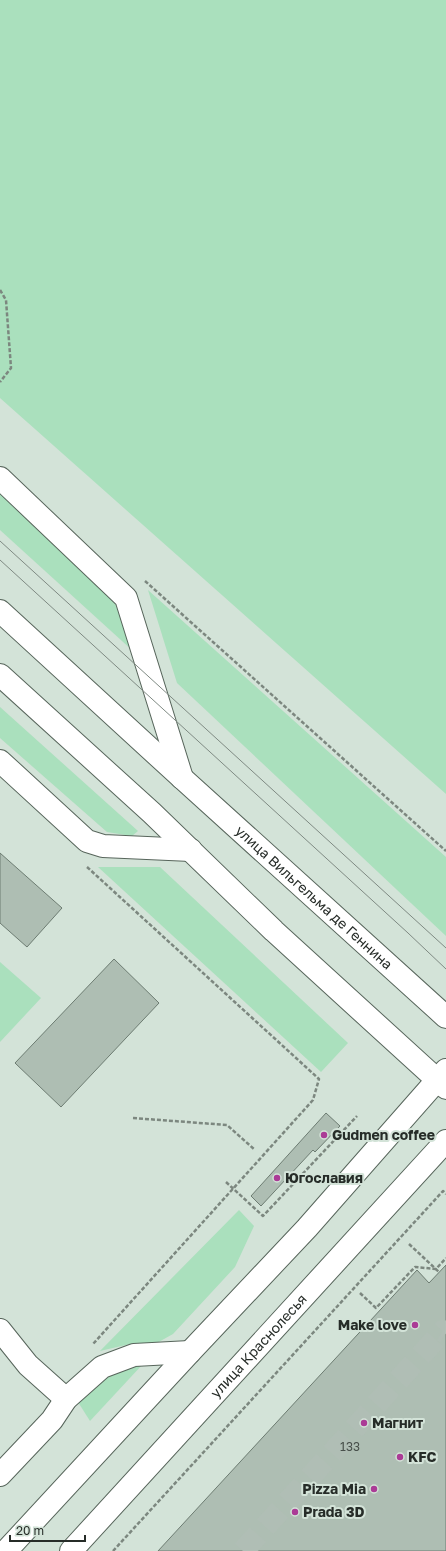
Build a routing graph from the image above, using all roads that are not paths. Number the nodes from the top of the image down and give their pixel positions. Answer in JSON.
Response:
{"nodes":[{"id":1,"x":0,"y":478,"type":"edge"},
{"id":2,"x":0,"y":611,"type":"edge"},
{"id":3,"x":0,"y":675,"type":"edge"},
{"id":4,"x":0,"y":761,"type":"edge"},
{"id":5,"x":182,"y":778,"type":"junction"},
{"id":6,"x":191,"y":850,"type":"junction"},
{"id":7,"x":446,"y":1017,"type":"edge"},
{"id":8,"x":443,"y":1079,"type":"edge"},
{"id":9,"x":446,"y":1141,"type":"edge"},
{"id":10,"x":0,"y":1330,"type":"edge"},
{"id":11,"x":190,"y":1352,"type":"junction"},
{"id":12,"x":66,"y":1399,"type":"junction"},
{"id":13,"x":0,"y":1475,"type":"edge"},
{"id":14,"x":6,"y":1551,"type":"edge"},
{"id":15,"x":71,"y":1551,"type":"edge"}],
"edges":[{"from":1,"to":5,"type":"main road"},
{"from":2,"to":5,"type":"main road","name":"улица Вильгельма де Геннина"},
{"from":3,"to":6,"type":"main road"},
{"from":4,"to":6,"type":"main road"},
{"from":5,"to":7,"type":"main road","name":"улица Вильгельма де Геннина"},
{"from":6,"to":8,"type":"main road"},
{"from":8,"to":11,"type":"main road"},
{"from":9,"to":15,"type":"main road","name":"улица Краснолесья"},
{"from":10,"to":12,"type":"main road"},
{"from":11,"to":12,"type":"main road"},
{"from":11,"to":14,"type":"main road"},
{"from":12,"to":13,"type":"main road"}]}
